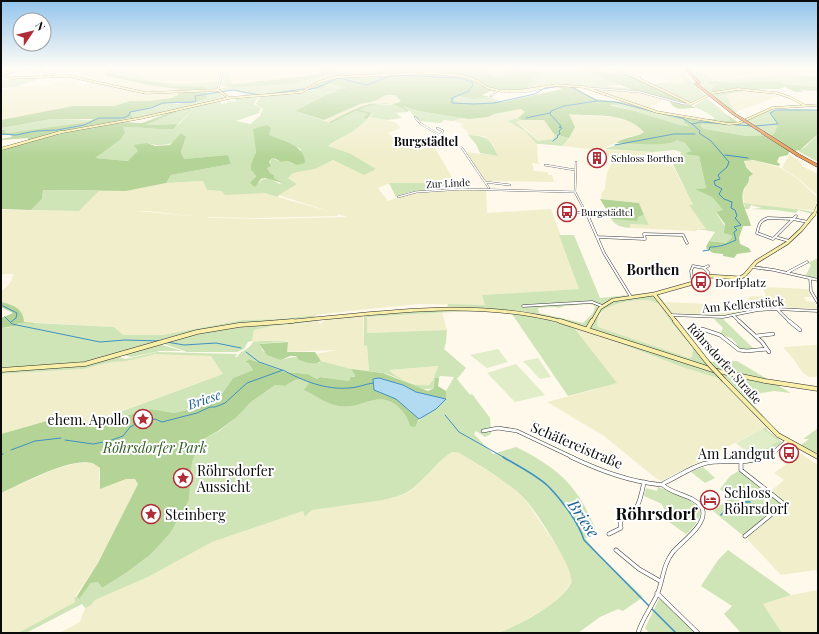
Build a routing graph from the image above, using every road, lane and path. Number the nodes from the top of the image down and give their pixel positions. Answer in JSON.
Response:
{"nodes":[{"id":1,"x":230,"y":98,"type":"joint"},
{"id":2,"x":235,"y":98,"type":"edge"},
{"id":3,"x":616,"y":98,"type":"edge"},
{"id":4,"x":660,"y":98,"type":"edge"},
{"id":5,"x":678,"y":98,"type":"edge"},
{"id":6,"x":705,"y":98,"type":"edge"},
{"id":7,"x":714,"y":98,"type":"edge"},
{"id":8,"x":791,"y":98,"type":"edge"},
{"id":9,"x":691,"y":104,"type":"junction"},
{"id":10,"x":804,"y":105,"type":"junction"},
{"id":11,"x":818,"y":105,"type":"edge"},
{"id":12,"x":415,"y":117,"type":"dead end"},
{"id":13,"x":437,"y":128,"type":"dead end"},
{"id":14,"x":440,"y":135,"type":"junction"},
{"id":15,"x":453,"y":142,"type":"junction"},
{"id":16,"x":435,"y":145,"type":"dead end"},
{"id":17,"x":1,"y":149,"type":"edge"},
{"id":18,"x":576,"y":162,"type":"dead end"},
{"id":19,"x":818,"y":164,"type":"edge"},
{"id":20,"x":545,"y":165,"type":"dead end"},
{"id":21,"x":575,"y":170,"type":"junction"},
{"id":22,"x":484,"y":182,"type":"junction"},
{"id":23,"x":510,"y":185,"type":"dead end"},
{"id":24,"x":490,"y":188,"type":"junction"},
{"id":25,"x":575,"y":192,"type":"junction"},
{"id":26,"x":398,"y":197,"type":"dead end"},
{"id":27,"x":818,"y":205,"type":"edge"},
{"id":28,"x":586,"y":212,"type":"junction"},
{"id":29,"x":560,"y":213,"type":"dead end"},
{"id":30,"x":796,"y":216,"type":"dead end"},
{"id":31,"x":793,"y":220,"type":"junction"},
{"id":32,"x":809,"y":223,"type":"junction"},
{"id":33,"x":597,"y":237,"type":"junction"},
{"id":34,"x":776,"y":237,"type":"junction"},
{"id":35,"x":789,"y":241,"type":"junction"},
{"id":36,"x":687,"y":243,"type":"dead end"},
{"id":37,"x":807,"y":262,"type":"dead end"},
{"id":38,"x":708,"y":266,"type":"dead end"},
{"id":39,"x":752,"y":267,"type":"junction"},
{"id":40,"x":704,"y":268,"type":"junction"},
{"id":41,"x":788,"y":272,"type":"junction"},
{"id":42,"x":708,"y":276,"type":"junction"},
{"id":43,"x":692,"y":277,"type":"junction"},
{"id":44,"x":703,"y":278,"type":"junction"},
{"id":45,"x":810,"y":278,"type":"junction"},
{"id":46,"x":818,"y":280,"type":"edge"},
{"id":47,"x":693,"y":283,"type":"junction"},
{"id":48,"x":654,"y":294,"type":"junction"},
{"id":49,"x":631,"y":298,"type":"junction"},
{"id":50,"x":818,"y":303,"type":"edge"},
{"id":51,"x":523,"y":306,"type":"dead end"},
{"id":52,"x":602,"y":306,"type":"junction"},
{"id":53,"x":776,"y":309,"type":"junction"},
{"id":54,"x":818,"y":311,"type":"edge"},
{"id":55,"x":670,"y":315,"type":"junction"},
{"id":56,"x":734,"y":316,"type":"junction"},
{"id":57,"x":588,"y":328,"type":"junction"},
{"id":58,"x":702,"y":329,"type":"dead end"},
{"id":59,"x":800,"y":330,"type":"dead end"},
{"id":60,"x":773,"y":334,"type":"dead end"},
{"id":61,"x":755,"y":336,"type":"junction"},
{"id":62,"x":1,"y":370,"type":"edge"},
{"id":63,"x":818,"y":389,"type":"edge"},
{"id":64,"x":483,"y":431,"type":"dead end"},
{"id":65,"x":787,"y":441,"type":"junction"},
{"id":66,"x":818,"y":457,"type":"edge"},
{"id":67,"x":741,"y":462,"type":"junction"},
{"id":68,"x":644,"y":482,"type":"junction"},
{"id":69,"x":663,"y":485,"type":"junction"},
{"id":70,"x":609,"y":534,"type":"dead end"},
{"id":71,"x":744,"y":536,"type":"dead end"},
{"id":72,"x":616,"y":550,"type":"dead end"},
{"id":73,"x":660,"y":581,"type":"junction"},
{"id":74,"x":657,"y":592,"type":"junction"},
{"id":75,"x":638,"y":633,"type":"edge"},
{"id":76,"x":698,"y":633,"type":"edge"}],
"edges":[{"from":1,"to":2,"type":"main road"},
{"from":1,"to":17,"type":"main road"},
{"from":3,"to":10,"type":"main road"},
{"from":4,"to":9,"type":"street"},
{"from":5,"to":9,"type":"main road"},
{"from":6,"to":9,"type":"main road"},
{"from":7,"to":19,"type":"highway","bridge":true},
{"from":8,"to":10,"type":"main road"},
{"from":10,"to":11,"type":"main road"},
{"from":12,"to":14,"type":"street","name":"Zur Linde"},
{"from":13,"to":14,"type":"street"},
{"from":14,"to":15,"type":"street","name":"Zur Linde"},
{"from":15,"to":16,"type":"street"},
{"from":15,"to":22,"type":"street","name":"Zur Linde"},
{"from":18,"to":21,"type":"street"},
{"from":20,"to":21,"type":"street"},
{"from":21,"to":25,"type":"street"},
{"from":22,"to":23,"type":"street","name":"Zur Linde"},
{"from":22,"to":24,"type":"street","name":"Zur Linde"},
{"from":24,"to":25,"type":"street"},
{"from":24,"to":26,"type":"street","name":"Zur Linde"},
{"from":25,"to":28,"type":"street"},
{"from":27,"to":32,"type":"main road"},
{"from":28,"to":29,"type":"street"},
{"from":28,"to":33,"type":"street"},
{"from":30,"to":31,"type":"street"},
{"from":31,"to":32,"type":"street"},
{"from":31,"to":34,"type":"street"},
{"from":31,"to":34,"type":"street"},
{"from":32,"to":35,"type":"main road"},
{"from":33,"to":36,"type":"street"},
{"from":33,"to":49,"type":"street"},
{"from":34,"to":35,"type":"street"},
{"from":35,"to":39,"type":"main road"},
{"from":37,"to":41,"type":"street"},
{"from":38,"to":40,"type":"street"},
{"from":39,"to":41,"type":"street"},
{"from":39,"to":42,"type":"main road"},
{"from":40,"to":42,"type":"street"},
{"from":40,"to":43,"type":"street"},
{"from":41,"to":45,"type":"street"},
{"from":42,"to":44,"type":"main road"},
{"from":43,"to":44,"type":"street"},
{"from":43,"to":47,"type":"street"},
{"from":44,"to":47,"type":"main road"},
{"from":45,"to":46,"type":"street"},
{"from":45,"to":50,"type":"street"},
{"from":47,"to":48,"type":"main road"},
{"from":48,"to":49,"type":"main road"},
{"from":48,"to":55,"type":"main road","name":"Röhrsdorfer Straße"},
{"from":49,"to":52,"type":"main road"},
{"from":51,"to":52,"type":"street"},
{"from":52,"to":57,"type":"main road"},
{"from":53,"to":54,"type":"street","name":"Am Kellerstück"},
{"from":53,"to":56,"type":"street","name":"Am Kellerstück"},
{"from":53,"to":59,"type":"street"},
{"from":55,"to":56,"type":"street","name":"Am Kellerstück"},
{"from":55,"to":65,"type":"main road","name":"Röhrsdorfer Straße","bridge":true},
{"from":56,"to":61,"type":"street"},
{"from":57,"to":62,"type":"main road"},
{"from":57,"to":63,"type":"main road"},
{"from":58,"to":61,"type":"street"},
{"from":60,"to":61,"type":"street"},
{"from":64,"to":68,"type":"street","name":"Schäfereistraße"},
{"from":65,"to":66,"type":"main road","name":"Röhrsdorfer Straße"},
{"from":65,"to":67,"type":"street"},
{"from":67,"to":69,"type":"street"},
{"from":67,"to":71,"type":"street"},
{"from":68,"to":69,"type":"street","name":"Schäfereistraße"},
{"from":68,"to":70,"type":"street"},
{"from":69,"to":73,"type":"street"},
{"from":72,"to":73,"type":"street"},
{"from":73,"to":74,"type":"street"},
{"from":74,"to":75,"type":"street"},
{"from":74,"to":76,"type":"street"}]}
